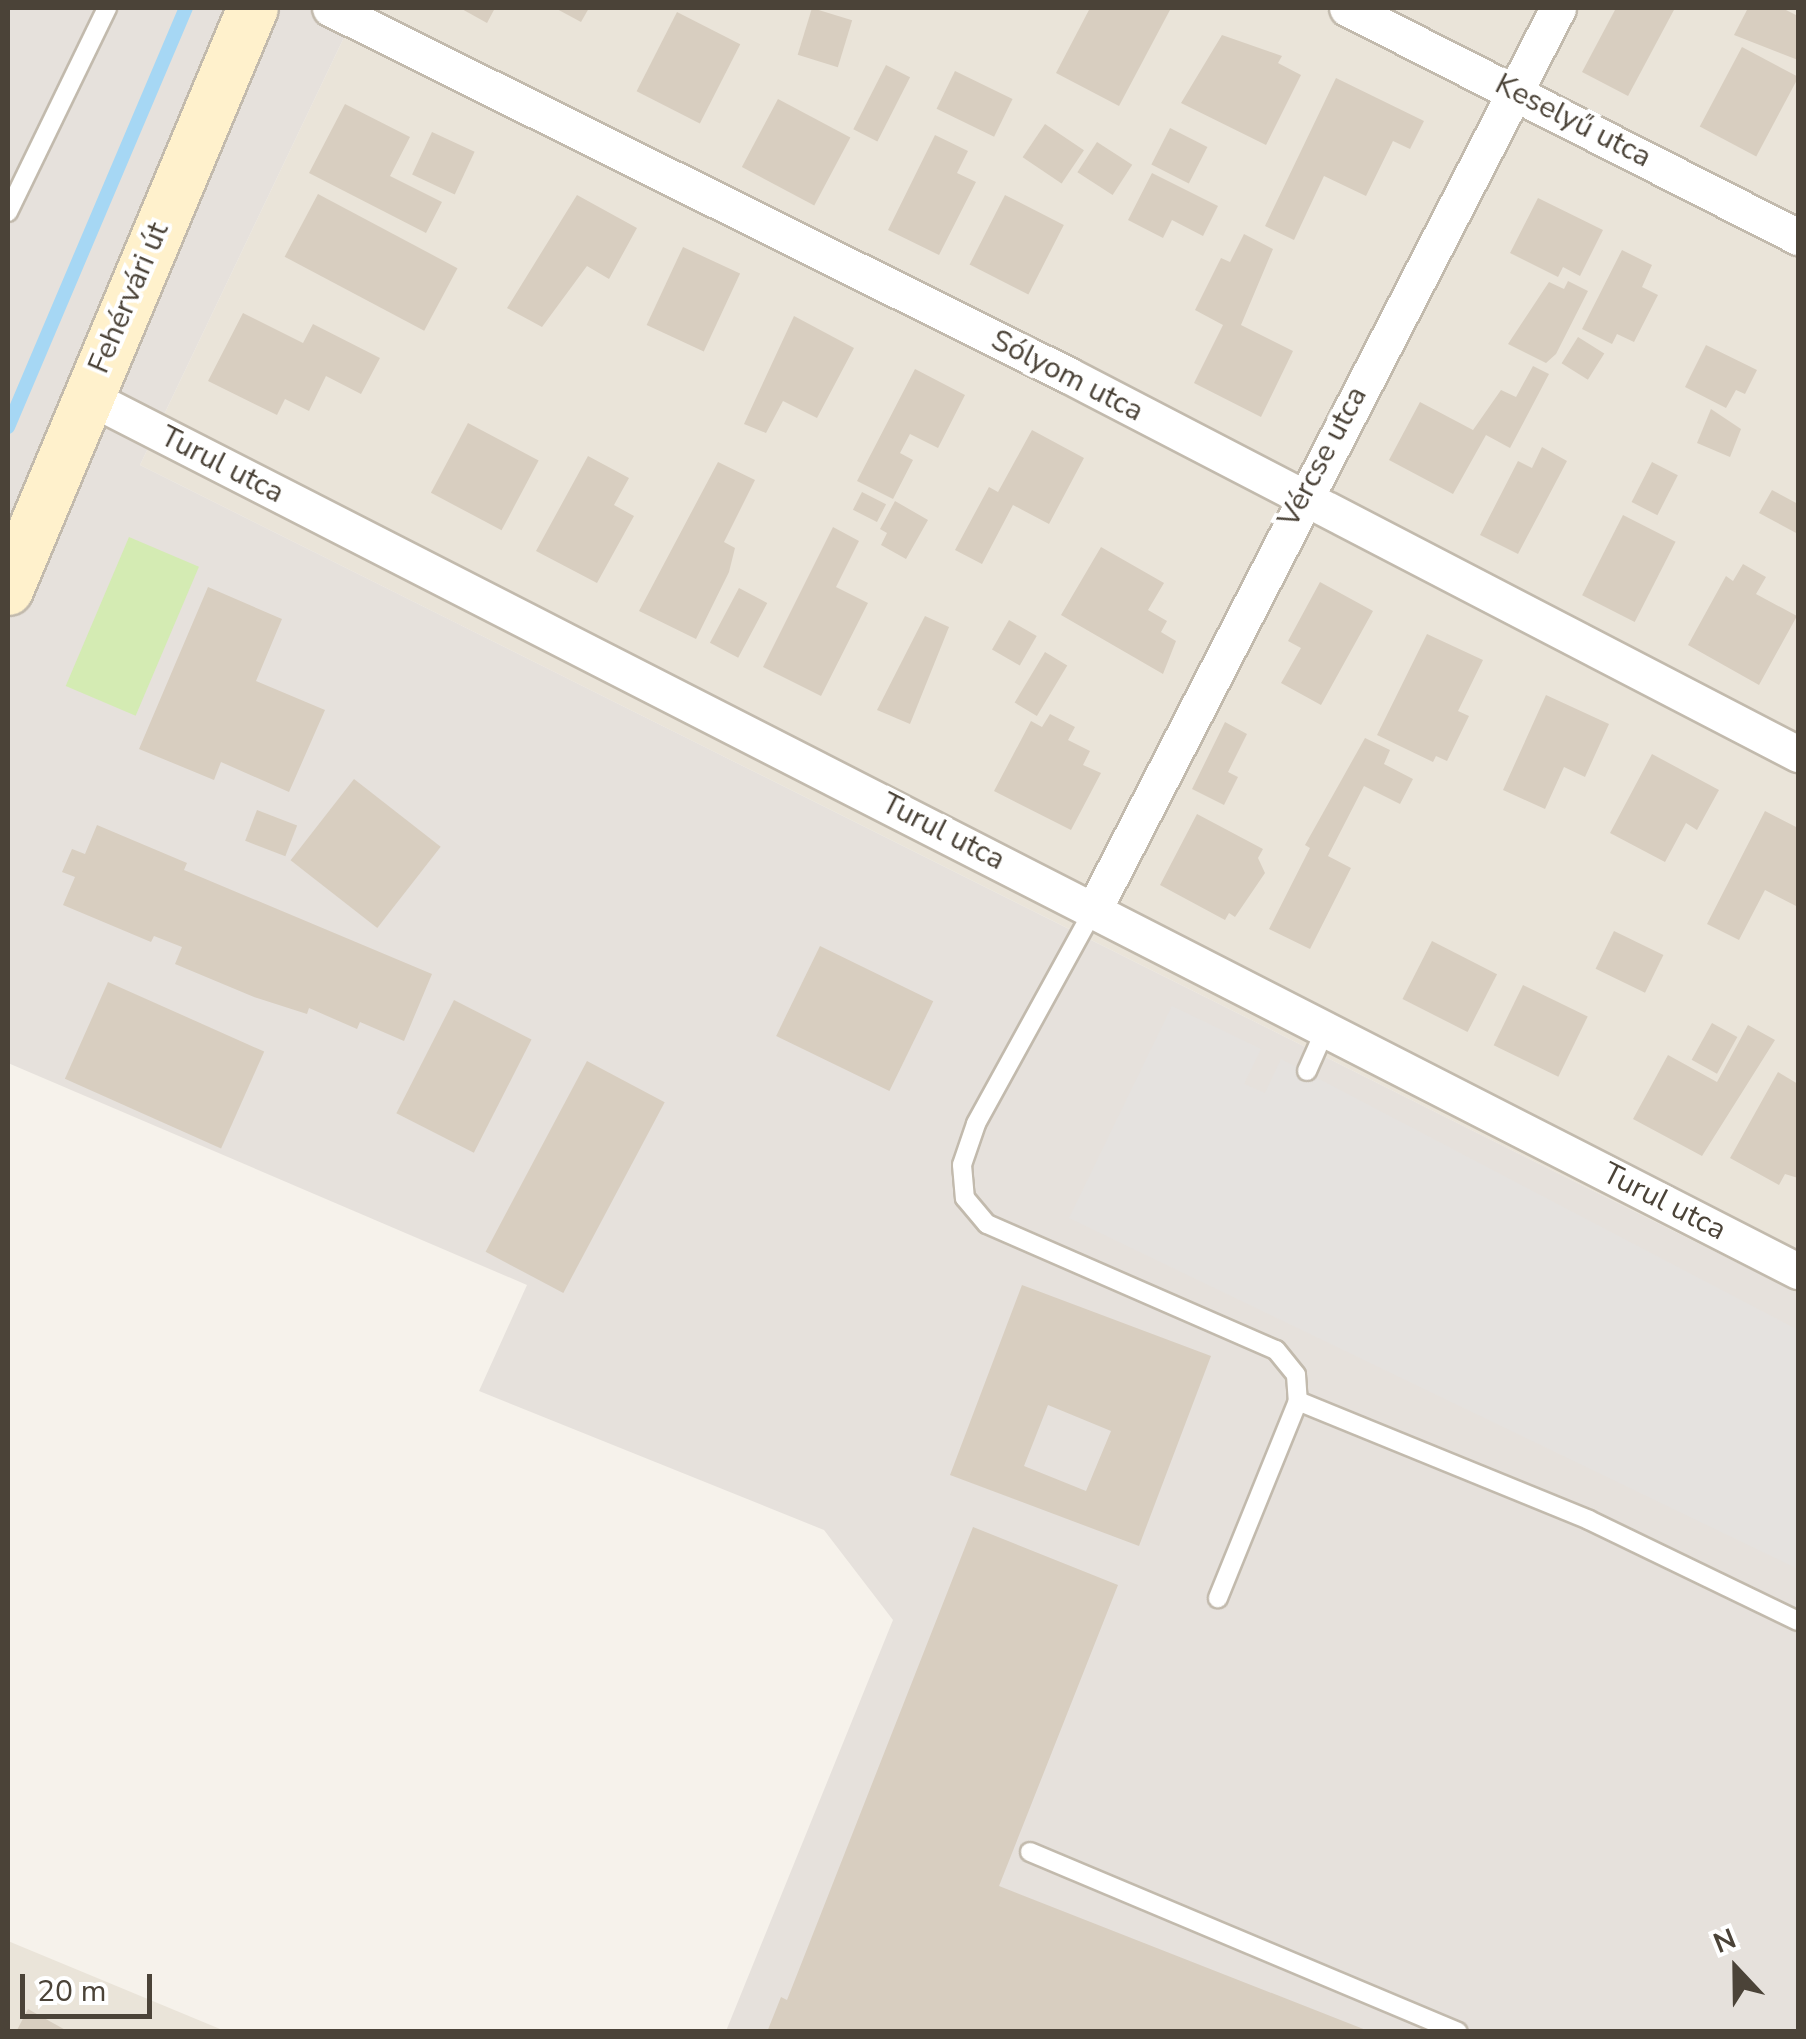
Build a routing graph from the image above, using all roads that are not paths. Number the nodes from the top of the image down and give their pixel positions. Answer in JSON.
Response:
{"nodes":[{"id":1,"x":106,"y":8,"type":"edge"},
{"id":2,"x":253,"y":8,"type":"edge"},
{"id":3,"x":330,"y":8,"type":"edge"},
{"id":4,"x":1347,"y":8,"type":"edge"},
{"id":5,"x":1558,"y":8,"type":"edge"},
{"id":6,"x":1516,"y":91,"type":"junction"},
{"id":7,"x":8,"y":212,"type":"edge"},
{"id":8,"x":1798,"y":237,"type":"edge"},
{"id":9,"x":87,"y":396,"type":"junction"},
{"id":10,"x":1302,"y":498,"type":"junction"},
{"id":11,"x":8,"y":590,"type":"edge"},
{"id":12,"x":1798,"y":754,"type":"edge"},
{"id":13,"x":1094,"y":909,"type":"junction"},
{"id":14,"x":1326,"y":1028,"type":"junction"},
{"id":15,"x":1307,"y":1072,"type":"dead end"},
{"id":16,"x":1798,"y":1271,"type":"edge"},
{"id":17,"x":1298,"y":1401,"type":"junction"},
{"id":18,"x":1218,"y":1598,"type":"dead end"},
{"id":19,"x":1798,"y":1621,"type":"edge"},
{"id":20,"x":1030,"y":1852,"type":"dead end"},
{"id":21,"x":1458,"y":2032,"type":"edge"}],
"edges":[{"from":1,"to":7,"type":"lane"},
{"from":2,"to":9,"type":"main road","name":"Fehérvári út"},
{"from":3,"to":10,"type":"street","name":"Sólyom utca"},
{"from":4,"to":6,"type":"street","name":"Keselyű utca"},
{"from":5,"to":6,"type":"street","name":"Vércse utca"},
{"from":6,"to":8,"type":"street","name":"Keselyű utca"},
{"from":6,"to":10,"type":"street","name":"Vércse utca"},
{"from":9,"to":11,"type":"main road","name":"Fehérvári út"},
{"from":9,"to":13,"type":"street","name":"Turul utca"},
{"from":10,"to":12,"type":"street","name":"Sólyom utca"},
{"from":10,"to":13,"type":"street","name":"Vércse utca"},
{"from":13,"to":14,"type":"street","name":"Turul utca"},
{"from":13,"to":17,"type":"lane"},
{"from":14,"to":15,"type":"lane"},
{"from":14,"to":16,"type":"street","name":"Turul utca"},
{"from":17,"to":18,"type":"lane"},
{"from":17,"to":19,"type":"lane"},
{"from":20,"to":21,"type":"lane"}]}
